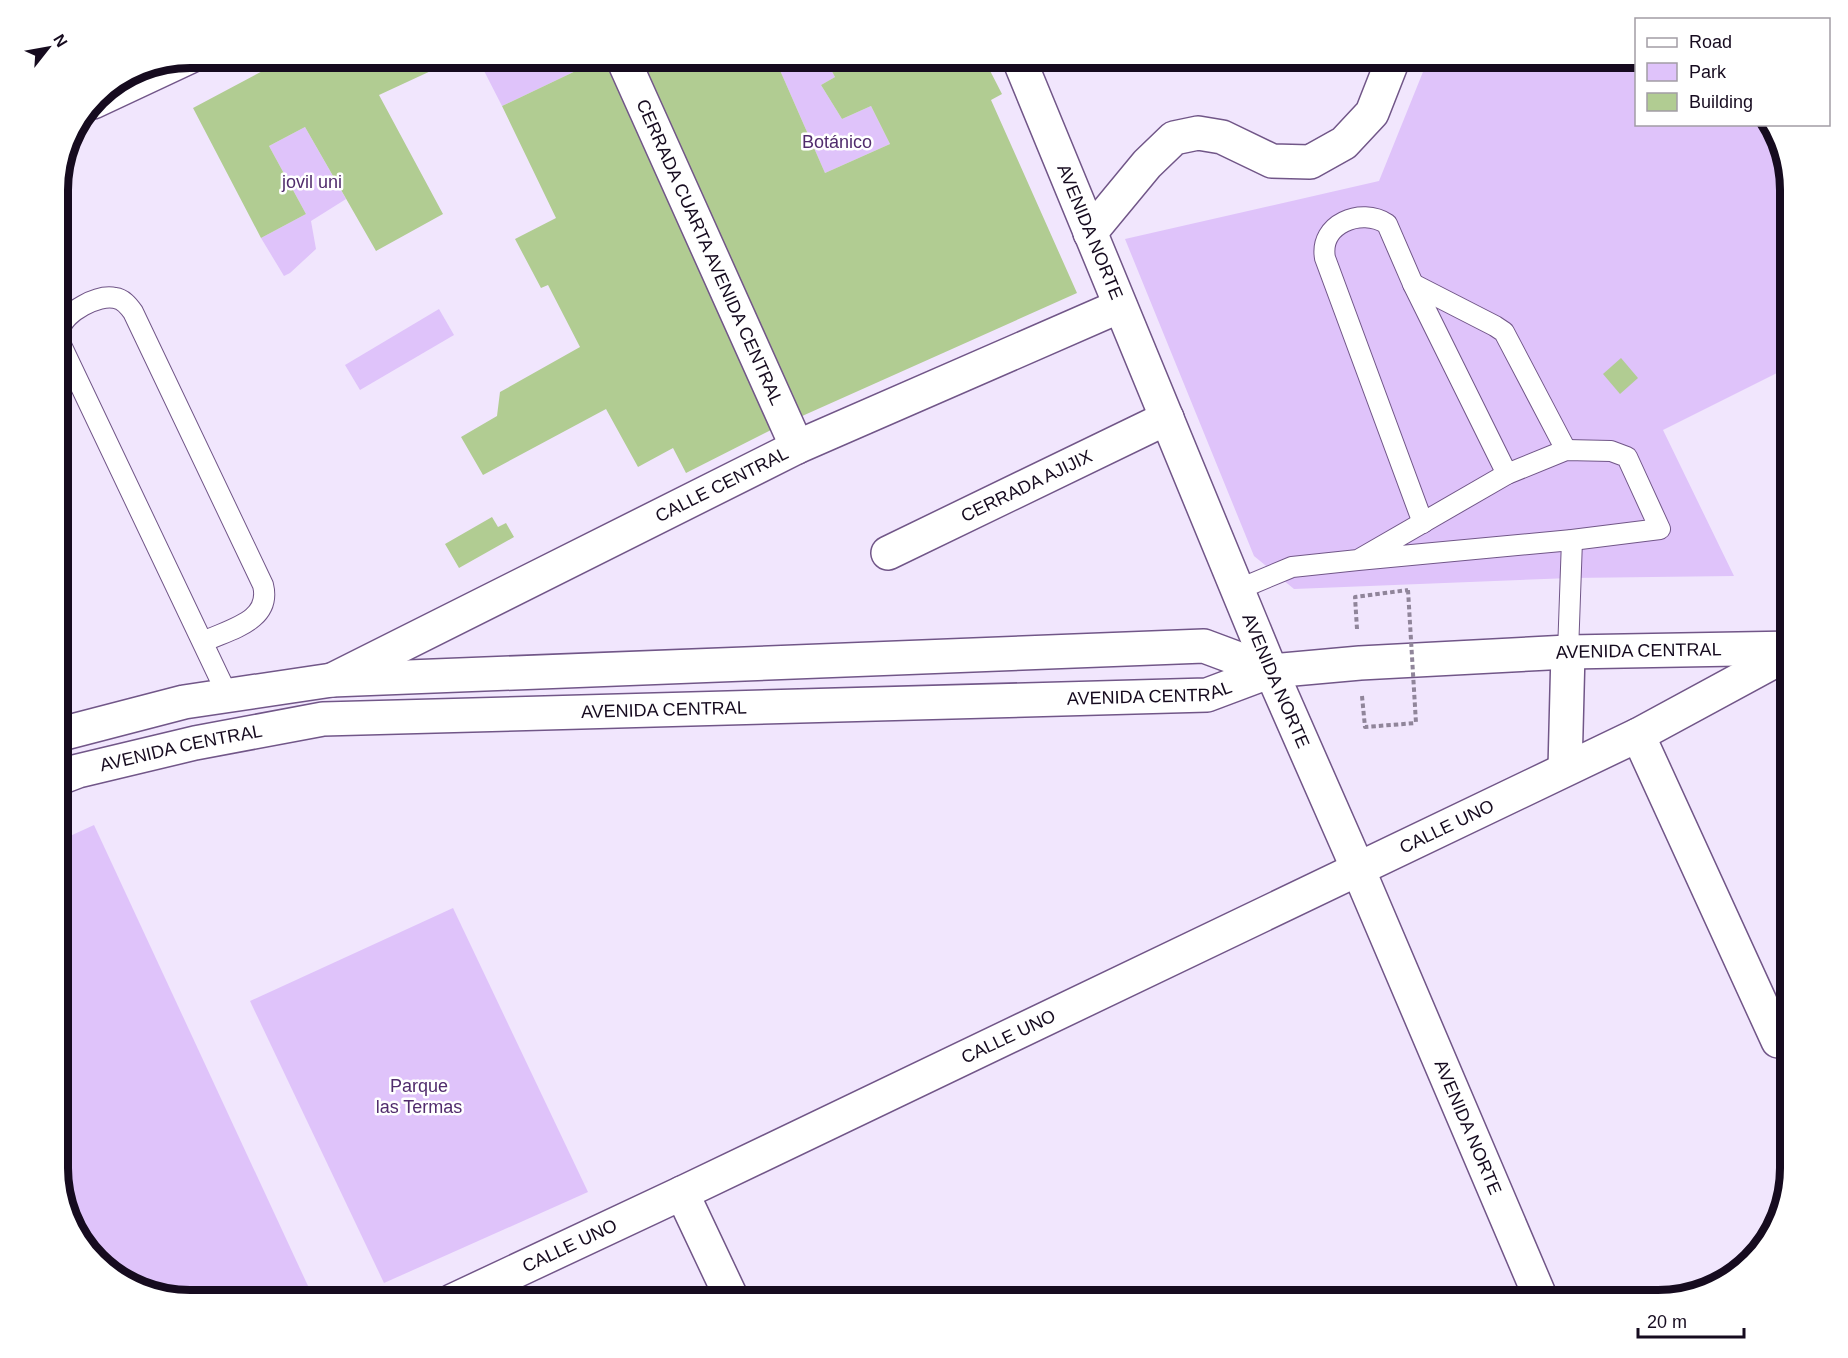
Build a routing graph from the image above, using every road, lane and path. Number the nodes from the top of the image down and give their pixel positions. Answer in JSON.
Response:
{"nodes":[{"id":1,"x":627,"y":68,"type":"edge"},
{"id":2,"x":1022,"y":68,"type":"edge"},
{"id":3,"x":1390,"y":68,"type":"edge"},
{"id":4,"x":156,"y":73,"type":"edge"},
{"id":5,"x":121,"y":89,"type":"edge"},
{"id":6,"x":1090,"y":233,"type":"junction"},
{"id":7,"x":1413,"y":284,"type":"junction"},
{"id":8,"x":1120,"y":306,"type":"junction"},
{"id":9,"x":68,"y":316,"type":"edge"},
{"id":10,"x":68,"y":359,"type":"edge"},
{"id":11,"x":1167,"y":418,"type":"junction"},
{"id":12,"x":796,"y":447,"type":"junction"},
{"id":13,"x":1566,"y":450,"type":"junction"},
{"id":14,"x":1507,"y":474,"type":"junction"},
{"id":15,"x":1422,"y":523,"type":"junction"},
{"id":16,"x":1572,"y":540,"type":"junction"},
{"id":17,"x":888,"y":553,"type":"dead end"},
{"id":18,"x":1358,"y":560,"type":"junction"},
{"id":19,"x":1238,"y":590,"type":"junction"},
{"id":20,"x":1355,"y":597,"type":"dead end"},
{"id":21,"x":204,"y":642,"type":"junction"},
{"id":22,"x":1780,"y":650,"type":"edge"},
{"id":23,"x":1568,"y":652,"type":"junction"},
{"id":24,"x":1780,"y":656,"type":"edge"},
{"id":25,"x":1271,"y":671,"type":"junction"},
{"id":26,"x":332,"y":680,"type":"junction"},
{"id":27,"x":228,"y":696,"type":"junction"},
{"id":28,"x":1365,"y":728,"type":"dead end"},
{"id":29,"x":68,"y":732,"type":"edge"},
{"id":30,"x":1638,"y":735,"type":"junction"},
{"id":31,"x":1565,"y":769,"type":"junction"},
{"id":32,"x":68,"y":775,"type":"edge"},
{"id":33,"x":1359,"y":869,"type":"junction"},
{"id":34,"x":1778,"y":1041,"type":"dead end"},
{"id":35,"x":682,"y":1193,"type":"junction"},
{"id":36,"x":475,"y":1290,"type":"edge"},
{"id":37,"x":728,"y":1290,"type":"edge"},
{"id":38,"x":1537,"y":1290,"type":"edge"}],
"edges":[{"from":1,"to":12,"type":"street","name":"CERRADA CUARTA AVENIDA CENTRAL"},
{"from":2,"to":6,"type":"street","name":"AVENIDA NORTE"},
{"from":3,"to":6,"type":"street"},
{"from":4,"to":5,"type":"street"},
{"from":6,"to":8,"type":"street","name":"AVENIDA NORTE"},
{"from":7,"to":13,"type":"lane"},
{"from":7,"to":14,"type":"lane"},
{"from":7,"to":15,"type":"lane"},
{"from":8,"to":11,"type":"street","name":"AVENIDA NORTE"},
{"from":8,"to":12,"type":"street","name":"CALLE CENTRAL"},
{"from":9,"to":21,"type":"lane"},
{"from":10,"to":21,"type":"lane"},
{"from":11,"to":17,"type":"street","name":"CERRADA AJIJIX"},
{"from":11,"to":19,"type":"street","name":"AVENIDA NORTE"},
{"from":12,"to":26,"type":"street","name":"CALLE CENTRAL"},
{"from":13,"to":14,"type":"lane"},
{"from":13,"to":16,"type":"lane"},
{"from":14,"to":15,"type":"lane"},
{"from":15,"to":18,"type":"lane"},
{"from":16,"to":18,"type":"lane"},
{"from":16,"to":23,"type":"lane"},
{"from":18,"to":19,"type":"lane"},
{"from":19,"to":25,"type":"street","name":"AVENIDA NORTE"},
{"from":20,"to":28,"type":"path","bridge":true},
{"from":21,"to":27,"type":"lane"},
{"from":22,"to":23,"type":"street","name":"AVENIDA CENTRAL"},
{"from":23,"to":25,"type":"street","name":"AVENIDA CENTRAL"},
{"from":23,"to":31,"type":"street"},
{"from":24,"to":30,"type":"street","name":"CALLE UNO"},
{"from":25,"to":26,"type":"street","name":"AVENIDA CENTRAL"},
{"from":25,"to":32,"type":"street","name":"AVENIDA CENTRAL"},
{"from":25,"to":33,"type":"street","name":"AVENIDA NORTE"},
{"from":26,"to":27,"type":"street","name":"AVENIDA CENTRAL"},
{"from":27,"to":29,"type":"street","name":"AVENIDA CENTRAL"},
{"from":30,"to":31,"type":"street","name":"CALLE UNO"},
{"from":30,"to":34,"type":"street"},
{"from":31,"to":33,"type":"street","name":"CALLE UNO"},
{"from":33,"to":35,"type":"street","name":"CALLE UNO"},
{"from":33,"to":38,"type":"street","name":"AVENIDA NORTE"},
{"from":35,"to":36,"type":"street","name":"CALLE UNO"},
{"from":35,"to":37,"type":"street"}]}
